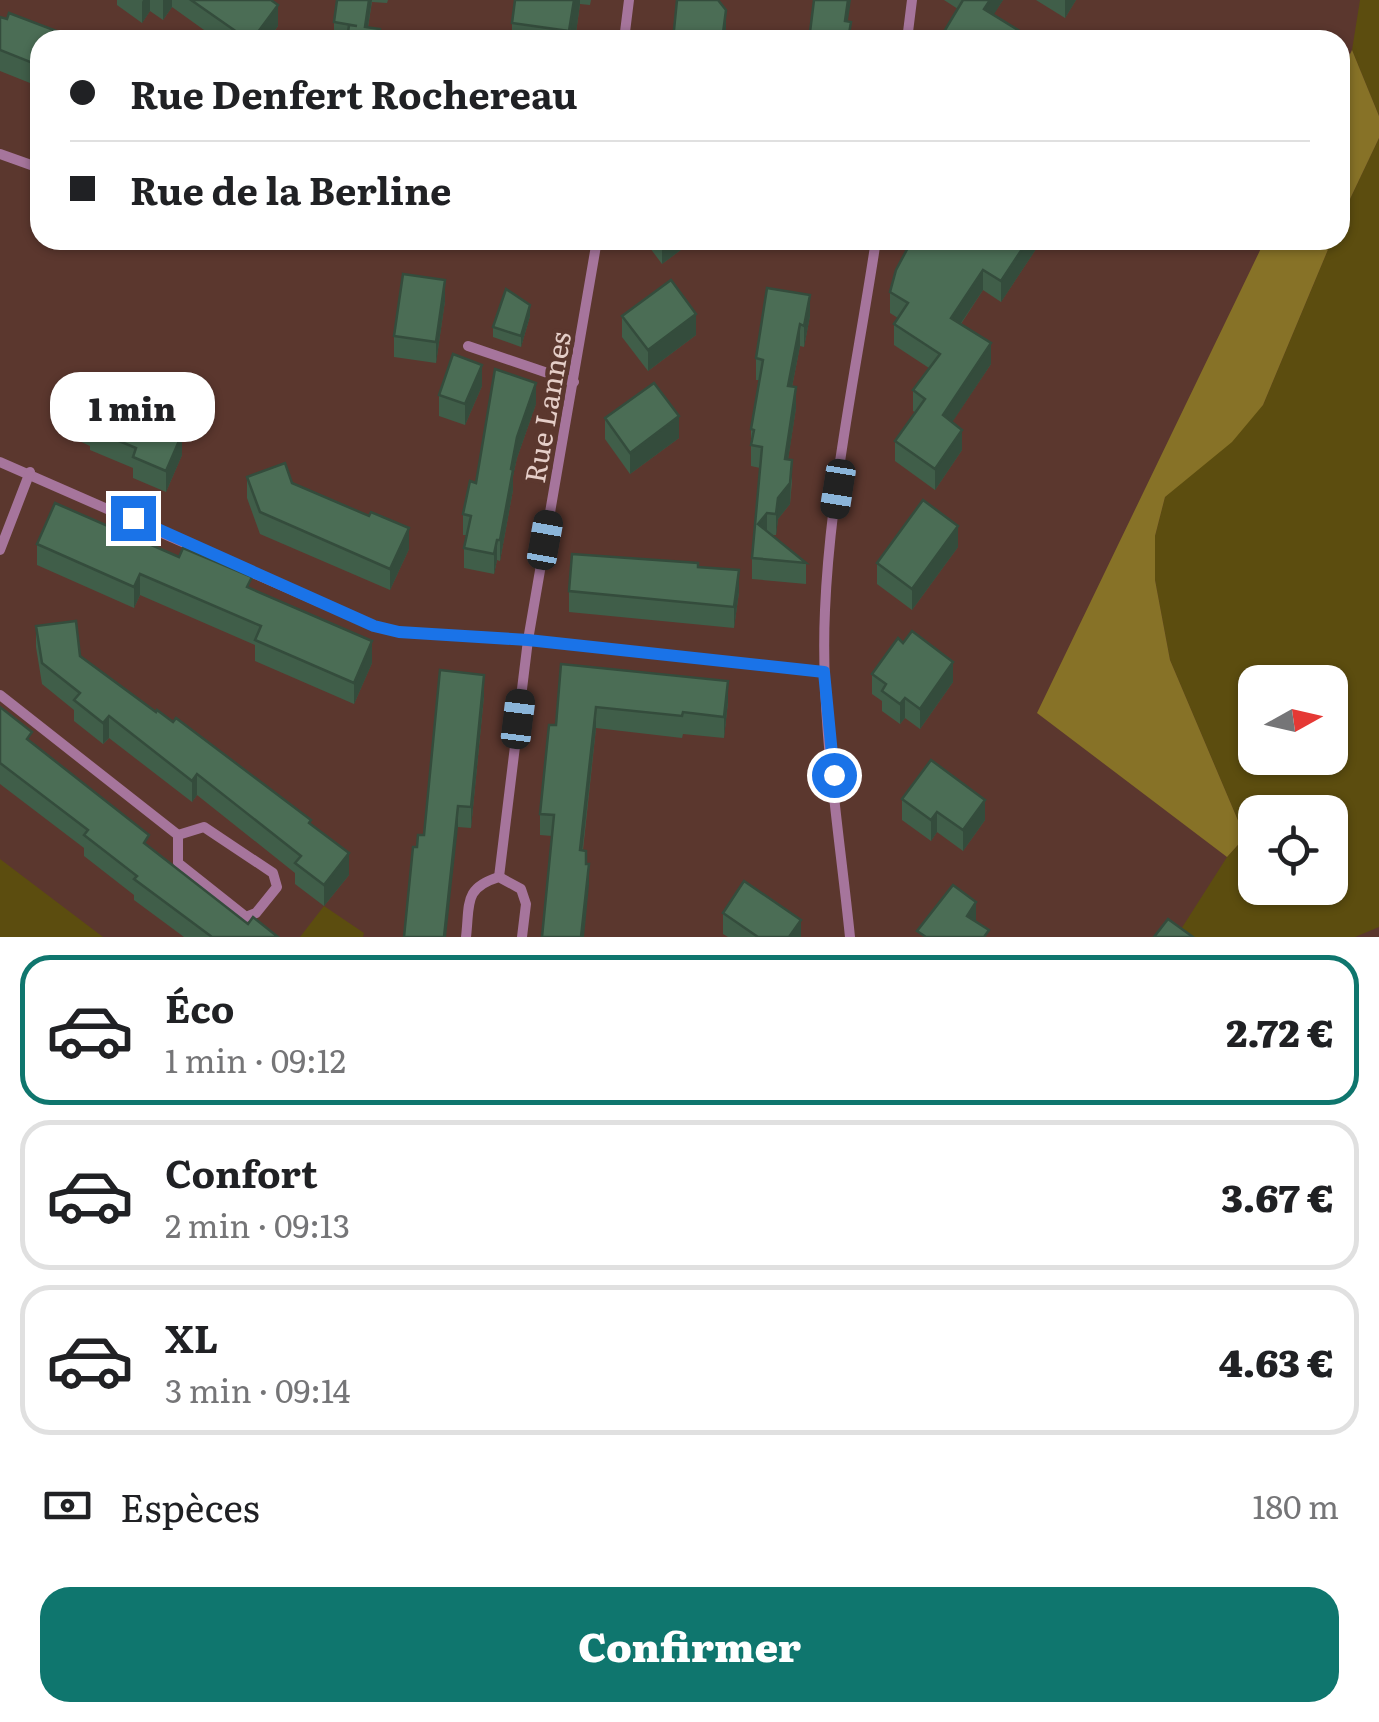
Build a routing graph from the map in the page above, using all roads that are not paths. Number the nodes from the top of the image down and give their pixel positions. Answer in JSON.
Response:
{"nodes":[{"id":1,"x":629,"y":0,"type":"edge"},
{"id":2,"x":912,"y":0,"type":"edge"},
{"id":3,"x":625,"y":30,"type":"edge"},
{"id":4,"x":908,"y":30,"type":"edge"},
{"id":5,"x":0,"y":154,"type":"edge"},
{"id":6,"x":30,"y":165,"type":"edge"},
{"id":7,"x":595,"y":250,"type":"edge"},
{"id":8,"x":874,"y":250,"type":"edge"},
{"id":9,"x":468,"y":346,"type":"dead end"},
{"id":10,"x":574,"y":382,"type":"junction"},
{"id":11,"x":0,"y":462,"type":"edge"},
{"id":12,"x":30,"y":472,"type":"junction"},
{"id":13,"x":0,"y":550,"type":"edge"},
{"id":14,"x":528,"y":640,"type":"junction"},
{"id":15,"x":824,"y":672,"type":"junction"},
{"id":16,"x":0,"y":695,"type":"edge"},
{"id":17,"x":178,"y":835,"type":"junction"},
{"id":18,"x":499,"y":877,"type":"junction"},
{"id":19,"x":466,"y":937,"type":"edge"},
{"id":20,"x":522,"y":937,"type":"edge"},
{"id":21,"x":850,"y":937,"type":"edge"}],
"edges":[{"from":1,"to":3,"type":"street"},
{"from":2,"to":4,"type":"street"},
{"from":5,"to":6,"type":"street"},
{"from":7,"to":10,"type":"street","name":"Rue Lannes"},
{"from":8,"to":15,"type":"street"},
{"from":9,"to":10,"type":"street"},
{"from":10,"to":14,"type":"street","name":"Rue Lannes"},
{"from":11,"to":12,"type":"street"},
{"from":12,"to":13,"type":"street"},
{"from":12,"to":14,"type":"street"},
{"from":14,"to":15,"type":"street"},
{"from":14,"to":18,"type":"street","name":"Rue Lannes"},
{"from":15,"to":21,"type":"street"},
{"from":16,"to":17,"type":"street"},
{"from":17,"to":17,"type":"street"},
{"from":18,"to":19,"type":"street"},
{"from":18,"to":20,"type":"street"}]}
